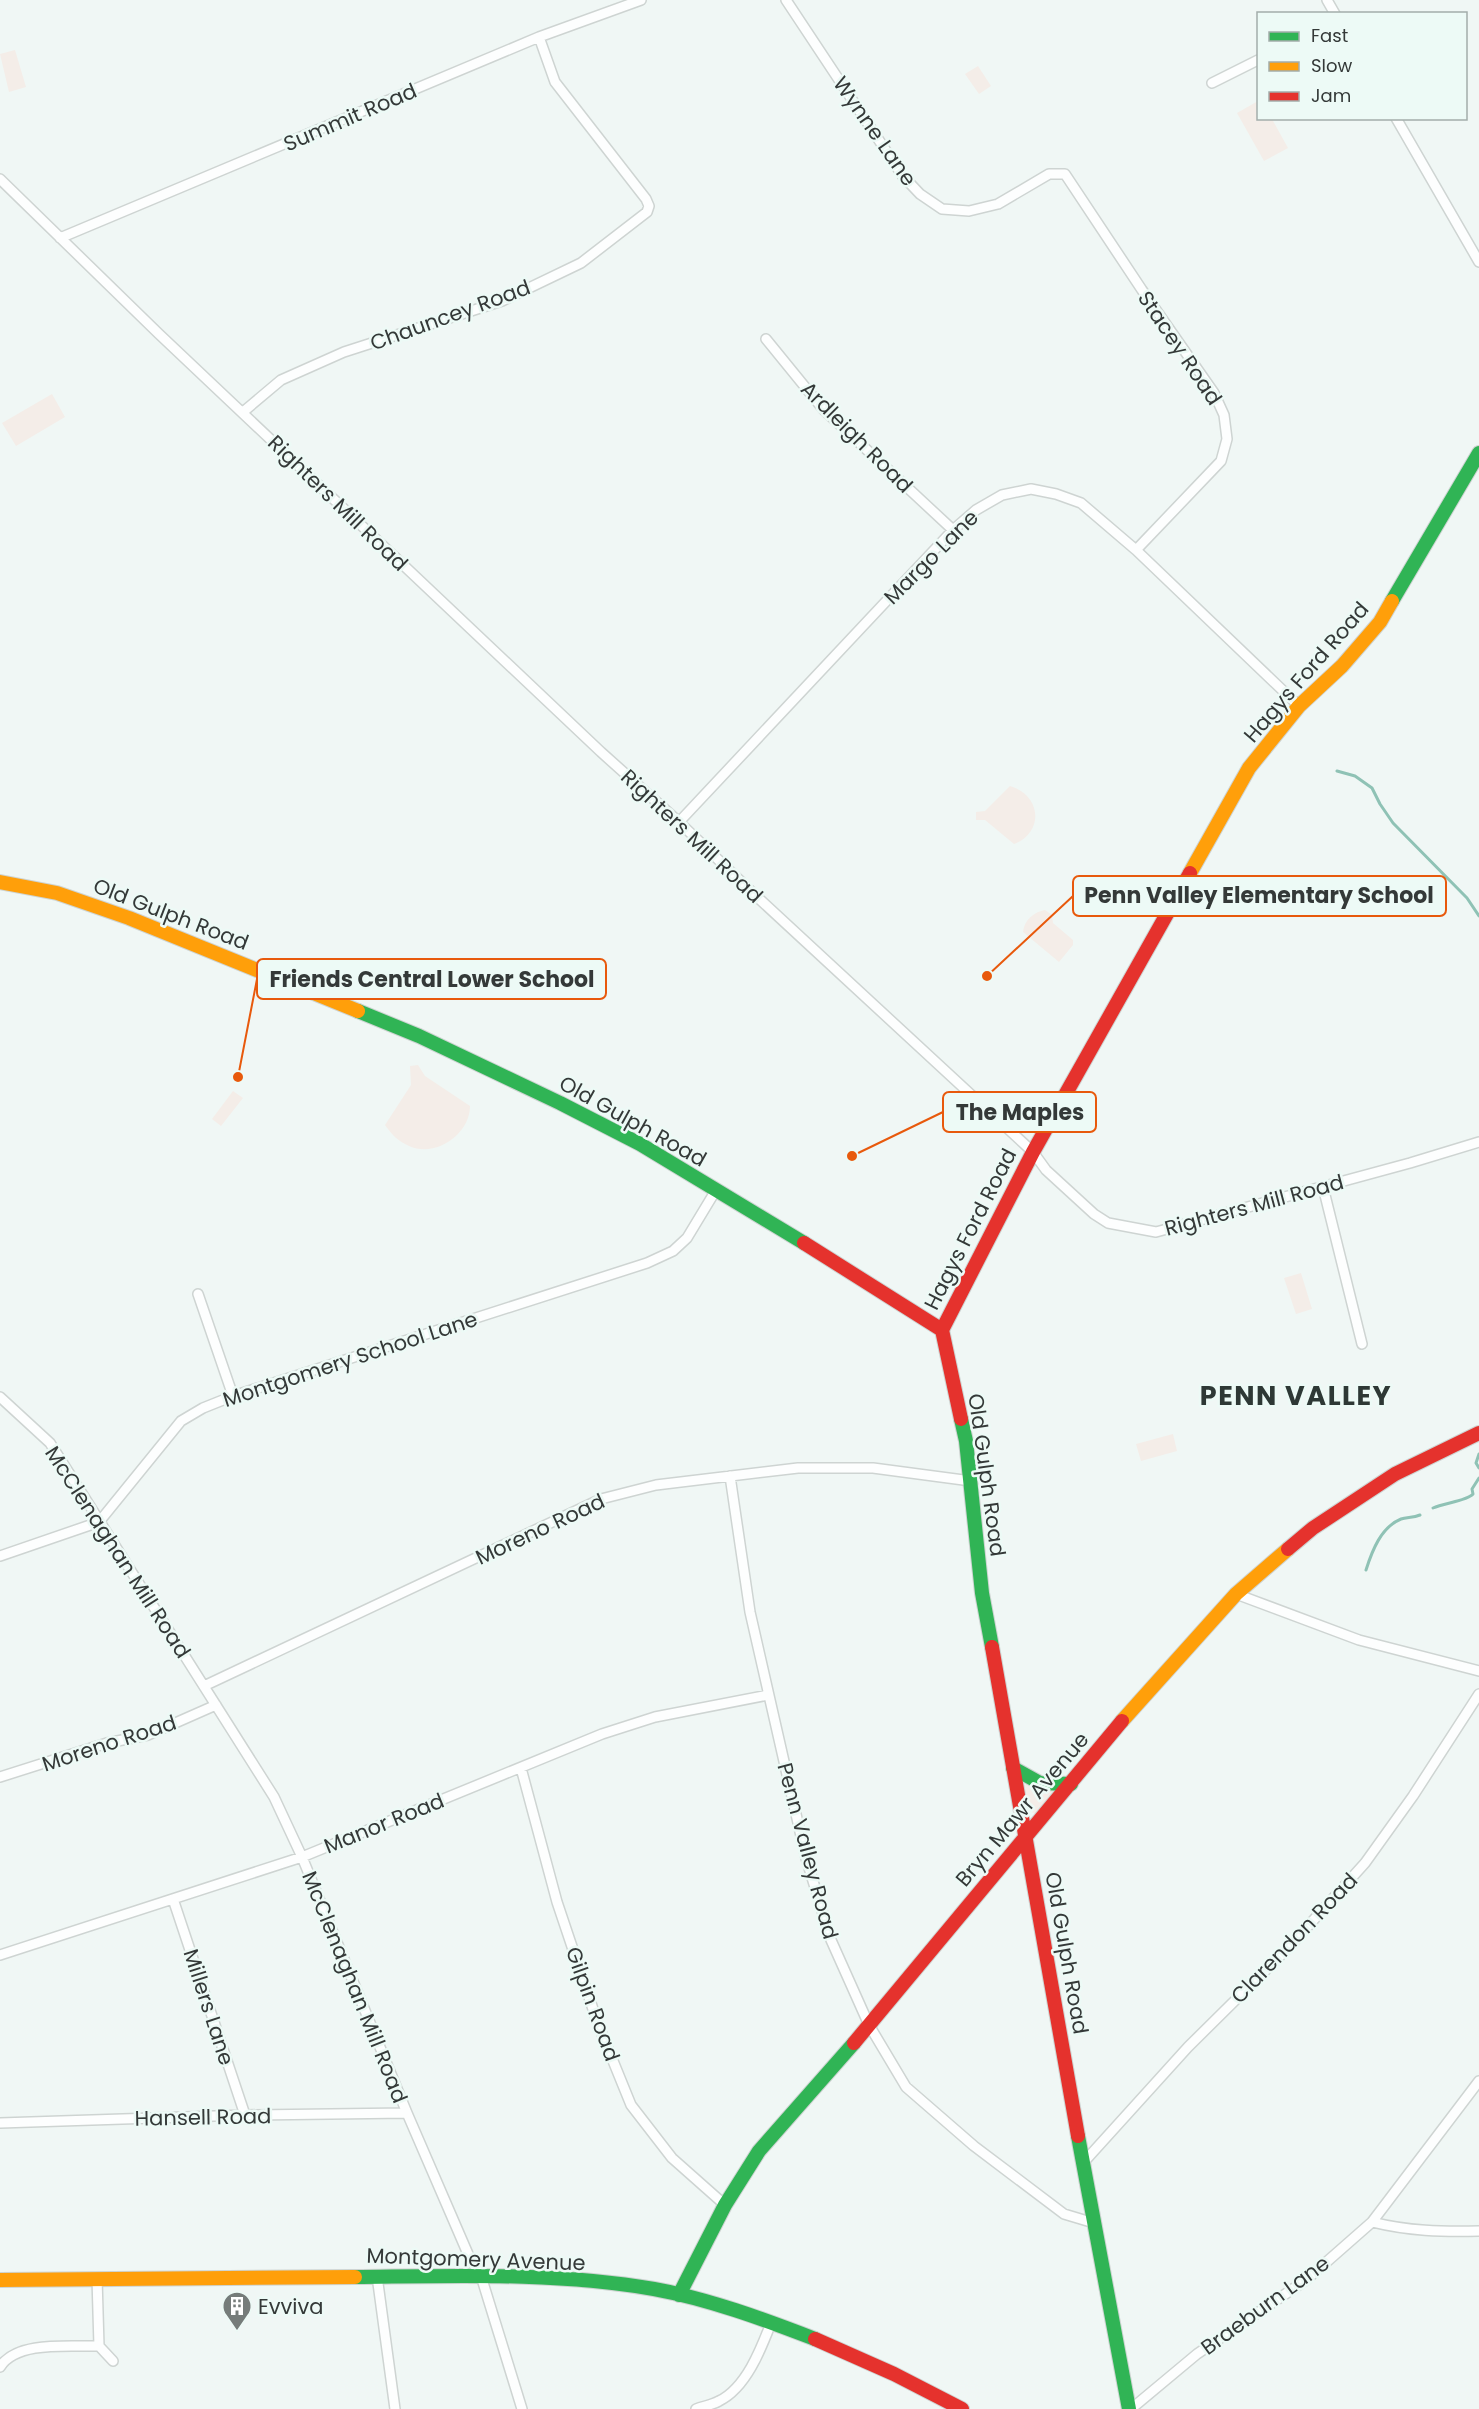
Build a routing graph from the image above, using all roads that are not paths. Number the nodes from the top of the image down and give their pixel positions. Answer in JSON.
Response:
{"nodes":[{"id":1,"x":641,"y":0,"type":"edge"},
{"id":2,"x":786,"y":0,"type":"edge"},
{"id":3,"x":539,"y":37,"type":"junction"},
{"id":4,"x":1257,"y":60,"type":"edge"},
{"id":5,"x":1212,"y":83,"type":"dead end"},
{"id":6,"x":1397,"y":120,"type":"edge"},
{"id":7,"x":1059,"y":172,"type":"joint"},
{"id":8,"x":0,"y":179,"type":"edge"},
{"id":9,"x":60,"y":238,"type":"junction"},
{"id":10,"x":1479,"y":262,"type":"edge"},
{"id":11,"x":766,"y":339,"type":"dead end"},
{"id":12,"x":243,"y":412,"type":"junction"},
{"id":13,"x":1479,"y":453,"type":"edge"},
{"id":14,"x":953,"y":530,"type":"junction"},
{"id":15,"x":1136,"y":550,"type":"junction"},
{"id":16,"x":1299,"y":706,"type":"junction"},
{"id":17,"x":679,"y":822,"type":"junction"},
{"id":18,"x":0,"y":882,"type":"edge"},
{"id":19,"x":1479,"y":1142,"type":"edge"},
{"id":20,"x":1033,"y":1152,"type":"junction"},
{"id":21,"x":1323,"y":1187,"type":"junction"},
{"id":22,"x":716,"y":1190,"type":"junction"},
{"id":23,"x":198,"y":1294,"type":"dead end"},
{"id":24,"x":942,"y":1330,"type":"junction"},
{"id":25,"x":1362,"y":1344,"type":"dead end"},
{"id":26,"x":233,"y":1396,"type":"junction"},
{"id":27,"x":0,"y":1397,"type":"edge"},
{"id":28,"x":1479,"y":1433,"type":"edge"},
{"id":29,"x":730,"y":1476,"type":"junction"},
{"id":30,"x":971,"y":1481,"type":"junction"},
{"id":31,"x":99,"y":1522,"type":"junction"},
{"id":32,"x":0,"y":1556,"type":"edge"},
{"id":33,"x":1236,"y":1594,"type":"junction"},
{"id":34,"x":1479,"y":1671,"type":"edge"},
{"id":35,"x":204,"y":1686,"type":"junction"},
{"id":36,"x":1479,"y":1694,"type":"edge"},
{"id":37,"x":768,"y":1695,"type":"junction"},
{"id":38,"x":216,"y":1705,"type":"junction"},
{"id":39,"x":521,"y":1768,"type":"junction"},
{"id":40,"x":1013,"y":1768,"type":"junction"},
{"id":41,"x":0,"y":1777,"type":"edge"},
{"id":42,"x":1071,"y":1785,"type":"junction"},
{"id":43,"x":1025,"y":1838,"type":"junction"},
{"id":44,"x":302,"y":1857,"type":"junction"},
{"id":45,"x":173,"y":1899,"type":"junction"},
{"id":46,"x":0,"y":1956,"type":"edge"},
{"id":47,"x":869,"y":2025,"type":"junction"},
{"id":48,"x":1479,"y":2081,"type":"edge"},
{"id":49,"x":407,"y":2113,"type":"junction"},
{"id":50,"x":245,"y":2115,"type":"junction"},
{"id":51,"x":0,"y":2123,"type":"edge"},
{"id":52,"x":1083,"y":2163,"type":"junction"},
{"id":53,"x":725,"y":2205,"type":"junction"},
{"id":54,"x":1372,"y":2222,"type":"junction"},
{"id":55,"x":1094,"y":2223,"type":"junction"},
{"id":56,"x":1479,"y":2231,"type":"edge"},
{"id":57,"x":377,"y":2276,"type":"junction"},
{"id":58,"x":482,"y":2276,"type":"junction"},
{"id":59,"x":97,"y":2278,"type":"junction"},
{"id":60,"x":0,"y":2280,"type":"edge"},
{"id":61,"x":679,"y":2295,"type":"junction"},
{"id":62,"x":771,"y":2323,"type":"junction"},
{"id":63,"x":99,"y":2346,"type":"junction"},
{"id":64,"x":112,"y":2361,"type":"dead end"},
{"id":65,"x":0,"y":2367,"type":"edge"},
{"id":66,"x":395,"y":2409,"type":"edge"},
{"id":67,"x":522,"y":2409,"type":"edge"},
{"id":68,"x":696,"y":2409,"type":"edge"},
{"id":69,"x":962,"y":2409,"type":"edge"},
{"id":70,"x":1130,"y":2409,"type":"edge"}],
"edges":[{"from":1,"to":3,"type":"street","name":"Summit Road"},
{"from":2,"to":7,"type":"street","name":"Wynne Lane"},
{"from":3,"to":9,"type":"street","name":"Summit Road"},
{"from":3,"to":12,"type":"street","name":"Chauncey Road"},
{"from":4,"to":5,"type":"street"},
{"from":6,"to":10,"type":"street"},
{"from":7,"to":15,"type":"street","name":"Stacey Road"},
{"from":8,"to":9,"type":"street","name":"Righters Mill Road"},
{"from":9,"to":12,"type":"street","name":"Righters Mill Road"},
{"from":11,"to":14,"type":"street","name":"Ardleigh Road"},
{"from":12,"to":17,"type":"street","name":"Righters Mill Road"},
{"from":13,"to":16,"type":"street","name":"Hagys Ford Road"},
{"from":14,"to":15,"type":"street","name":"Margo Lane"},
{"from":14,"to":17,"type":"street","name":"Margo Lane"},
{"from":15,"to":16,"type":"street","name":"Margo Lane"},
{"from":16,"to":20,"type":"street","name":"Hagys Ford Road"},
{"from":17,"to":20,"type":"street","name":"Righters Mill Road"},
{"from":18,"to":22,"type":"street","name":"Old Gulph Road"},
{"from":19,"to":21,"type":"street","name":"Righters Mill Road"},
{"from":20,"to":21,"type":"street","name":"Righters Mill Road"},
{"from":20,"to":24,"type":"street","name":"Hagys Ford Road"},
{"from":21,"to":25,"type":"street"},
{"from":22,"to":24,"type":"street","name":"Old Gulph Road"},
{"from":22,"to":26,"type":"street","name":"Montgomery School Lane"},
{"from":23,"to":26,"type":"street"},
{"from":24,"to":30,"type":"street","name":"Old Gulph Road"},
{"from":26,"to":31,"type":"street","name":"Montgomery School Lane"},
{"from":27,"to":31,"type":"street","name":"McClenaghan Mill Road"},
{"from":28,"to":33,"type":"street","name":"Bryn Mawr Avenue"},
{"from":29,"to":30,"type":"street","name":"Moreno Road"},
{"from":29,"to":35,"type":"street","name":"Moreno Road"},
{"from":29,"to":37,"type":"street","name":"Penn Valley Road"},
{"from":30,"to":40,"type":"street","name":"Old Gulph Road"},
{"from":31,"to":32,"type":"street"},
{"from":31,"to":35,"type":"street","name":"McClenaghan Mill Road"},
{"from":33,"to":34,"type":"street"},
{"from":33,"to":42,"type":"street","name":"Bryn Mawr Avenue"},
{"from":35,"to":38,"type":"street","name":"McClenaghan Mill Road"},
{"from":36,"to":52,"type":"street","name":"Clarendon Road"},
{"from":37,"to":39,"type":"street","name":"Manor Road"},
{"from":37,"to":47,"type":"street","name":"Penn Valley Road"},
{"from":38,"to":41,"type":"street","name":"Moreno Road"},
{"from":38,"to":44,"type":"street","name":"McClenaghan Mill Road"},
{"from":39,"to":44,"type":"street","name":"Manor Road"},
{"from":39,"to":53,"type":"street","name":"Gilpin Road"},
{"from":40,"to":42,"type":"street"},
{"from":40,"to":43,"type":"street","name":"Old Gulph Road"},
{"from":42,"to":43,"type":"street","name":"Bryn Mawr Avenue"},
{"from":43,"to":47,"type":"street","name":"Bryn Mawr Avenue"},
{"from":43,"to":52,"type":"street","name":"Old Gulph Road"},
{"from":44,"to":45,"type":"street","name":"Manor Road"},
{"from":44,"to":49,"type":"street","name":"McClenaghan Mill Road"},
{"from":45,"to":46,"type":"street","name":"Manor Road"},
{"from":45,"to":50,"type":"street","name":"Millers Lane"},
{"from":47,"to":53,"type":"street","name":"Bryn Mawr Avenue"},
{"from":47,"to":55,"type":"street","name":"Penn Valley Road"},
{"from":48,"to":54,"type":"street","name":"Braeburn Lane"},
{"from":49,"to":50,"type":"street","name":"Hansell Road"},
{"from":49,"to":58,"type":"street","name":"McClenaghan Mill Road"},
{"from":50,"to":51,"type":"street","name":"Hansell Road"},
{"from":52,"to":55,"type":"street","name":"Old Gulph Road"},
{"from":53,"to":61,"type":"street","name":"Bryn Mawr Avenue"},
{"from":54,"to":56,"type":"street"},
{"from":54,"to":70,"type":"street","name":"Braeburn Lane"},
{"from":55,"to":70,"type":"street","name":"Old Gulph Road"},
{"from":57,"to":58,"type":"street","name":"Montgomery Avenue"},
{"from":57,"to":59,"type":"street","name":"Montgomery Avenue"},
{"from":57,"to":66,"type":"street"},
{"from":58,"to":61,"type":"street","name":"Montgomery Avenue"},
{"from":58,"to":67,"type":"street","name":"McClenaghan Mill Road"},
{"from":59,"to":60,"type":"street","name":"Montgomery Avenue"},
{"from":59,"to":63,"type":"street"},
{"from":61,"to":62,"type":"street","name":"Montgomery Avenue"},
{"from":62,"to":68,"type":"street"},
{"from":62,"to":69,"type":"street","name":"Montgomery Avenue"},
{"from":63,"to":64,"type":"street"},
{"from":63,"to":65,"type":"street"}]}
